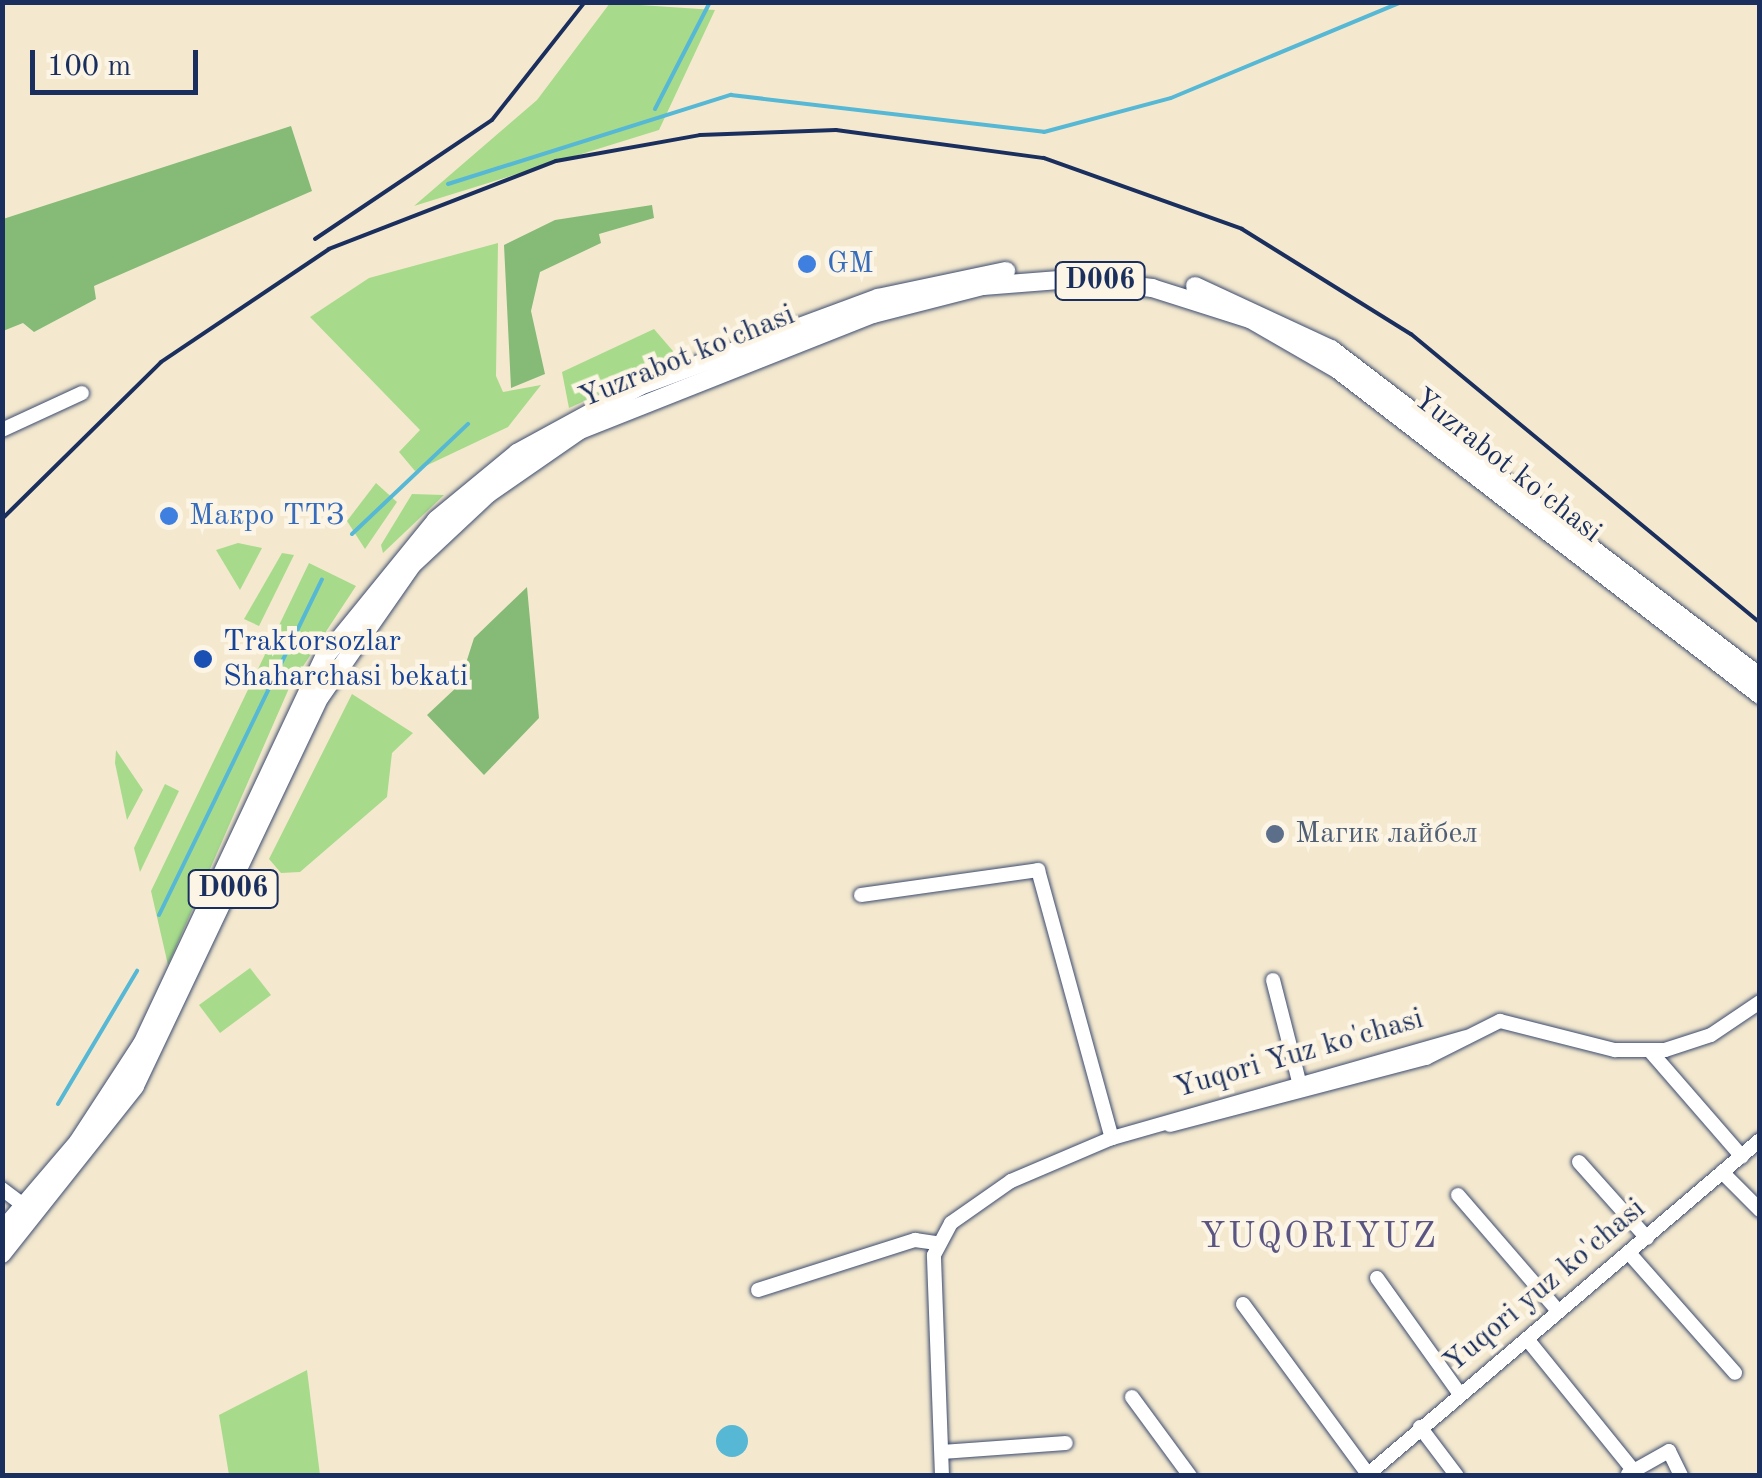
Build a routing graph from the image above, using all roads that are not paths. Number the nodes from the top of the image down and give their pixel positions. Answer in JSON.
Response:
{"nodes":[{"id":1,"x":82,"y":393,"type":"dead end"},
{"id":2,"x":2,"y":430,"type":"edge"},
{"id":3,"x":389,"y":579,"type":"junction"},
{"id":4,"x":1760,"y":677,"type":"edge"},
{"id":5,"x":1760,"y":694,"type":"edge"},
{"id":6,"x":862,"y":894,"type":"dead end"},
{"id":7,"x":1273,"y":980,"type":"dead end"},
{"id":8,"x":175,"y":999,"type":"junction"},
{"id":9,"x":1760,"y":1002,"type":"edge"},
{"id":10,"x":1466,"y":1037,"type":"junction"},
{"id":11,"x":1650,"y":1051,"type":"junction"},
{"id":12,"x":1299,"y":1080,"type":"junction"},
{"id":13,"x":1303,"y":1095,"type":"junction"},
{"id":14,"x":1150,"y":1128,"type":"junction"},
{"id":15,"x":1112,"y":1138,"type":"junction"},
{"id":16,"x":1760,"y":1140,"type":"edge"},
{"id":17,"x":1742,"y":1156,"type":"junction"},
{"id":18,"x":1579,"y":1162,"type":"dead end"},
{"id":19,"x":1722,"y":1172,"type":"junction"},
{"id":20,"x":2,"y":1189,"type":"edge"},
{"id":21,"x":1458,"y":1195,"type":"dead end"},
{"id":22,"x":26,"y":1206,"type":"junction"},
{"id":23,"x":1760,"y":1210,"type":"edge"},
{"id":24,"x":2,"y":1231,"type":"edge"},
{"id":25,"x":1647,"y":1238,"type":"junction"},
{"id":26,"x":937,"y":1243,"type":"junction"},
{"id":27,"x":1629,"y":1253,"type":"junction"},
{"id":28,"x":2,"y":1254,"type":"edge"},
{"id":29,"x":1378,"y":1278,"type":"dead end"},
{"id":30,"x":758,"y":1290,"type":"dead end"},
{"id":31,"x":1243,"y":1304,"type":"dead end"},
{"id":32,"x":1558,"y":1311,"type":"junction"},
{"id":33,"x":1527,"y":1339,"type":"junction"},
{"id":34,"x":1736,"y":1373,"type":"dead end"},
{"id":35,"x":1459,"y":1393,"type":"junction"},
{"id":36,"x":1132,"y":1397,"type":"dead end"},
{"id":37,"x":1420,"y":1427,"type":"junction"},
{"id":38,"x":1066,"y":1443,"type":"dead end"},
{"id":39,"x":942,"y":1452,"type":"junction"},
{"id":40,"x":1630,"y":1473,"type":"edge"},
{"id":41,"x":1367,"y":1475,"type":"edge"},
{"id":42,"x":942,"y":1476,"type":"edge"},
{"id":43,"x":1190,"y":1476,"type":"edge"},
{"id":44,"x":1456,"y":1476,"type":"edge"},
{"id":45,"x":1681,"y":1476,"type":"edge"}],
"edges":[{"from":1,"to":2,"type":"street"},
{"from":3,"to":4,"type":"main road","name":"Yuzrabot ko'chasi","number":"D006"},
{"from":3,"to":5,"type":"main road","name":"Yuzrabot ko'chasi","number":"D006"},
{"from":3,"to":8,"type":"main road","name":"Yuzrabot ko'chasi","number":"D006"},
{"from":6,"to":15,"type":"street"},
{"from":7,"to":12,"type":"street"},
{"from":8,"to":22,"type":"main road","name":"Yuzrabot ko'chasi","number":"D006"},
{"from":8,"to":28,"type":"main road","name":"Yuzrabot ko'chasi","number":"D006"},
{"from":9,"to":11,"type":"street","name":"Yuqori Yuz ko'chasi"},
{"from":10,"to":11,"type":"street","name":"Yuqori Yuz ko'chasi"},
{"from":10,"to":12,"type":"street","name":"Yuqori Yuz ko'chasi"},
{"from":10,"to":13,"type":"street","name":"Yuqori Yuz ko'chasi"},
{"from":11,"to":17,"type":"street"},
{"from":12,"to":13,"type":"street"},
{"from":12,"to":14,"type":"street","name":"Yuqori Yuz ko'chasi"},
{"from":13,"to":14,"type":"street","name":"Yuqori Yuz ko'chasi"},
{"from":14,"to":15,"type":"street","name":"Yuqori Yuz ko'chasi"},
{"from":15,"to":26,"type":"street","name":"Yuqori Yuz ko'chasi"},
{"from":16,"to":17,"type":"street","name":"Yuqori yuz ko'chasi"},
{"from":17,"to":19,"type":"street","name":"Yuqori yuz ko'chasi"},
{"from":18,"to":25,"type":"street"},
{"from":19,"to":23,"type":"street"},
{"from":19,"to":25,"type":"street","name":"Yuqori yuz ko'chasi"},
{"from":20,"to":22,"type":"street"},
{"from":21,"to":32,"type":"street"},
{"from":22,"to":24,"type":"main road","name":"Yuzrabot ko'chasi","number":"D006"},
{"from":25,"to":27,"type":"street","name":"Yuqori yuz ko'chasi"},
{"from":26,"to":30,"type":"street"},
{"from":26,"to":39,"type":"street"},
{"from":27,"to":32,"type":"street","name":"Yuqori yuz ko'chasi"},
{"from":27,"to":34,"type":"street"},
{"from":29,"to":35,"type":"street"},
{"from":31,"to":41,"type":"street"},
{"from":32,"to":33,"type":"street","name":"Yuqori yuz ko'chasi"},
{"from":33,"to":35,"type":"street","name":"Yuqori yuz ko'chasi"},
{"from":33,"to":40,"type":"street"},
{"from":35,"to":37,"type":"street","name":"Yuqori yuz ko'chasi"},
{"from":36,"to":43,"type":"street"},
{"from":37,"to":41,"type":"street","name":"Yuqori yuz ko'chasi"},
{"from":37,"to":44,"type":"street"},
{"from":38,"to":39,"type":"street"},
{"from":39,"to":42,"type":"street"},
{"from":40,"to":45,"type":"street"}]}
